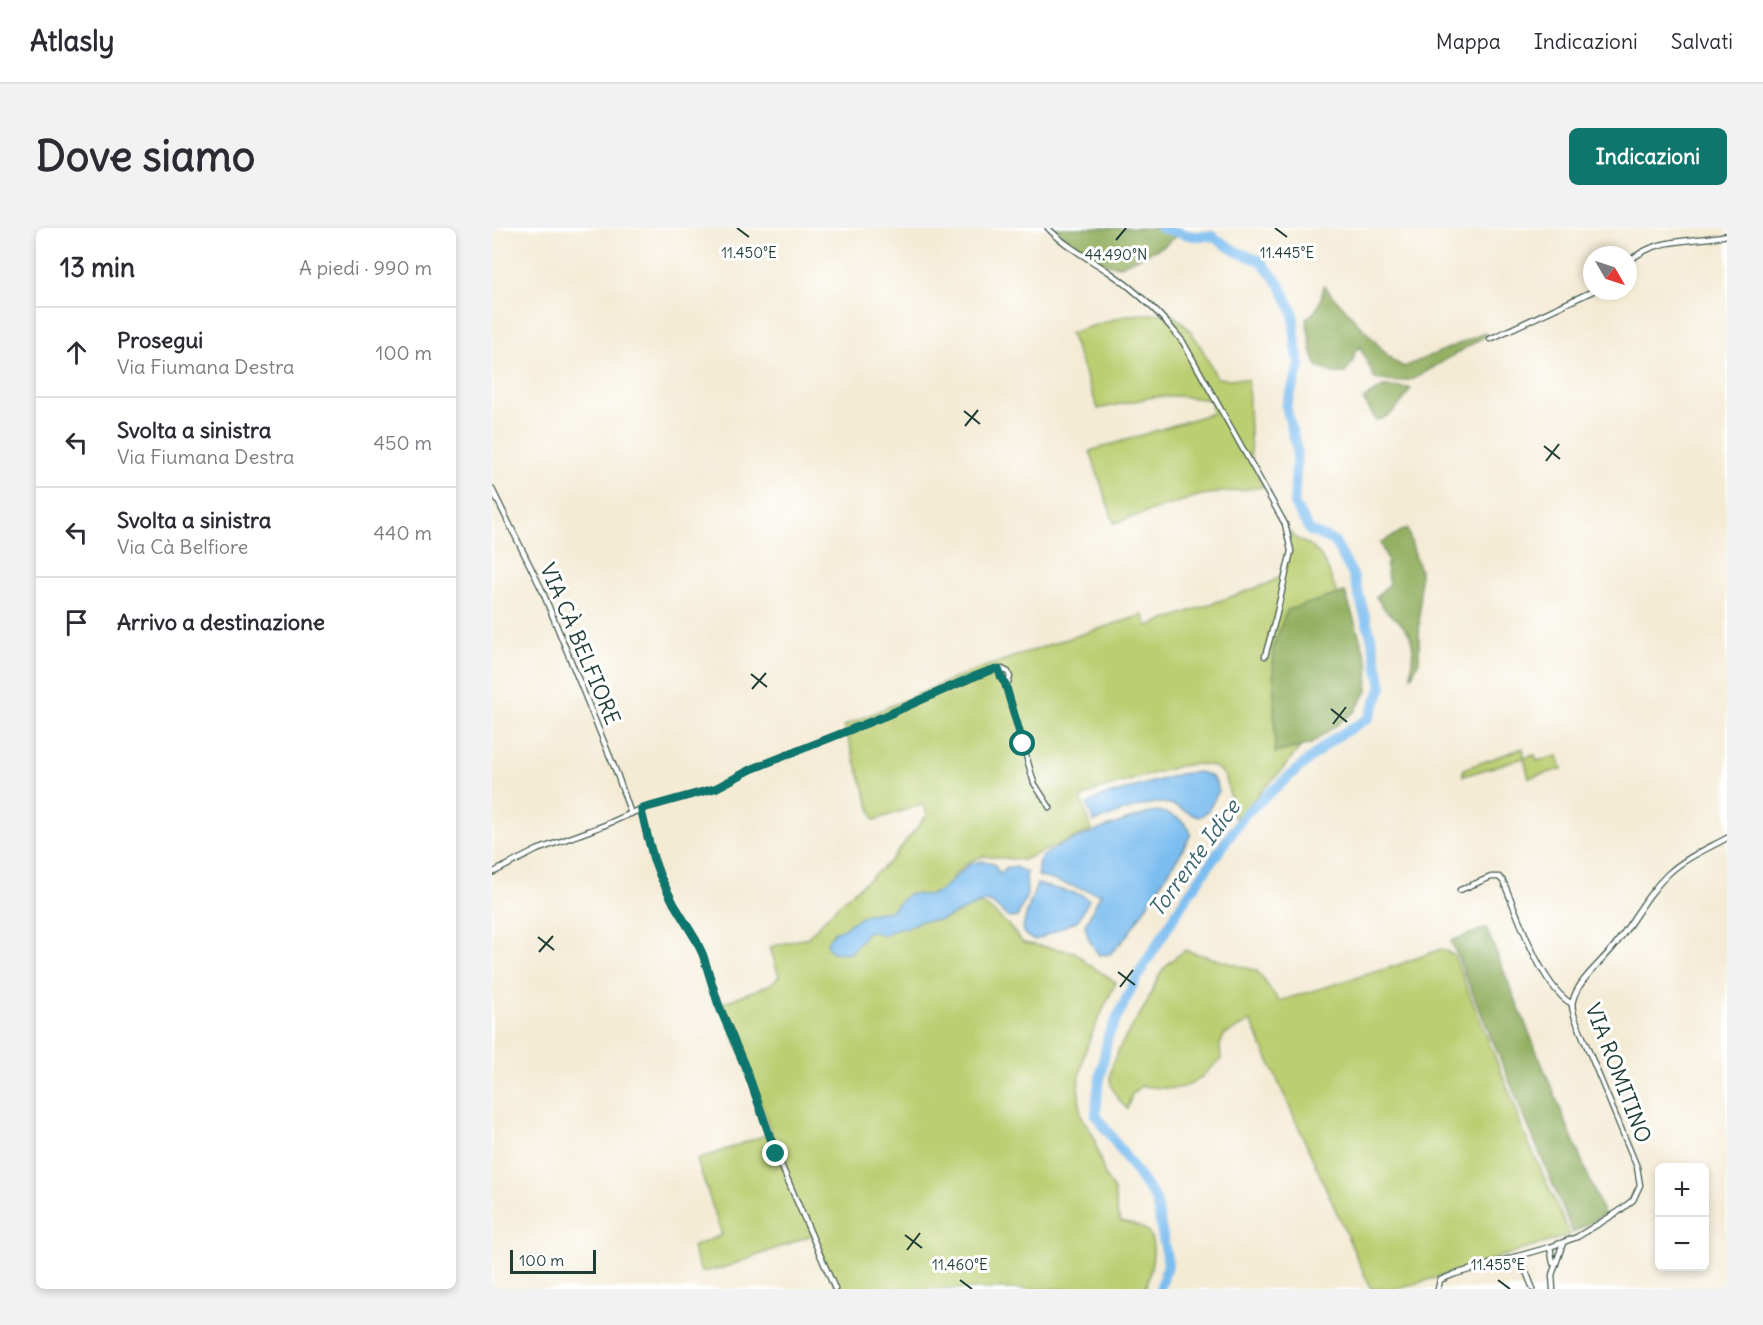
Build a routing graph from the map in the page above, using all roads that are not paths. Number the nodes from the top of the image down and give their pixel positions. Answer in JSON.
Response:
{"nodes":[{"id":1,"x":1048,"y":228,"type":"edge"},
{"id":2,"x":1727,"y":235,"type":"edge"},
{"id":3,"x":1637,"y":255,"type":"edge"},
{"id":4,"x":1583,"y":296,"type":"edge"},
{"id":5,"x":1490,"y":339,"type":"dead end"},
{"id":6,"x":492,"y":489,"type":"edge"},
{"id":7,"x":1265,"y":656,"type":"dead end"},
{"id":8,"x":999,"y":670,"type":"junction"},
{"id":9,"x":1005,"y":683,"type":"junction"},
{"id":10,"x":1050,"y":808,"type":"dead end"},
{"id":11,"x":641,"y":809,"type":"junction"},
{"id":12,"x":631,"y":814,"type":"junction"},
{"id":13,"x":1727,"y":838,"type":"edge"},
{"id":14,"x":492,"y":873,"type":"edge"},
{"id":15,"x":1460,"y":890,"type":"dead end"},
{"id":16,"x":1572,"y":1004,"type":"junction"},
{"id":17,"x":1563,"y":1243,"type":"junction"},
{"id":18,"x":1550,"y":1247,"type":"junction"},
{"id":19,"x":1554,"y":1266,"type":"junction"},
{"id":20,"x":1525,"y":1269,"type":"dead end"},
{"id":21,"x":835,"y":1289,"type":"edge"},
{"id":22,"x":1438,"y":1289,"type":"edge"},
{"id":23,"x":1533,"y":1289,"type":"edge"},
{"id":24,"x":1553,"y":1289,"type":"edge"}],
"edges":[{"from":1,"to":7,"type":"street"},
{"from":2,"to":3,"type":"street"},
{"from":4,"to":5,"type":"street"},
{"from":6,"to":12,"type":"street","name":"VIA CÀ BELFIORE"},
{"from":8,"to":9,"type":"street"},
{"from":8,"to":9,"type":"street"},
{"from":8,"to":11,"type":"street"},
{"from":9,"to":10,"type":"street"},
{"from":11,"to":12,"type":"street"},
{"from":11,"to":21,"type":"street"},
{"from":12,"to":14,"type":"street"},
{"from":13,"to":16,"type":"street","name":"VIA ROMITINO"},
{"from":15,"to":16,"type":"street"},
{"from":16,"to":17,"type":"street","name":"VIA ROMITINO"},
{"from":17,"to":18,"type":"street","name":"VIA ROMITINO"},
{"from":17,"to":19,"type":"street"},
{"from":18,"to":19,"type":"street"},
{"from":18,"to":22,"type":"street","name":"VIA ROMITINO"},
{"from":19,"to":24,"type":"street"},
{"from":20,"to":23,"type":"street"}]}
